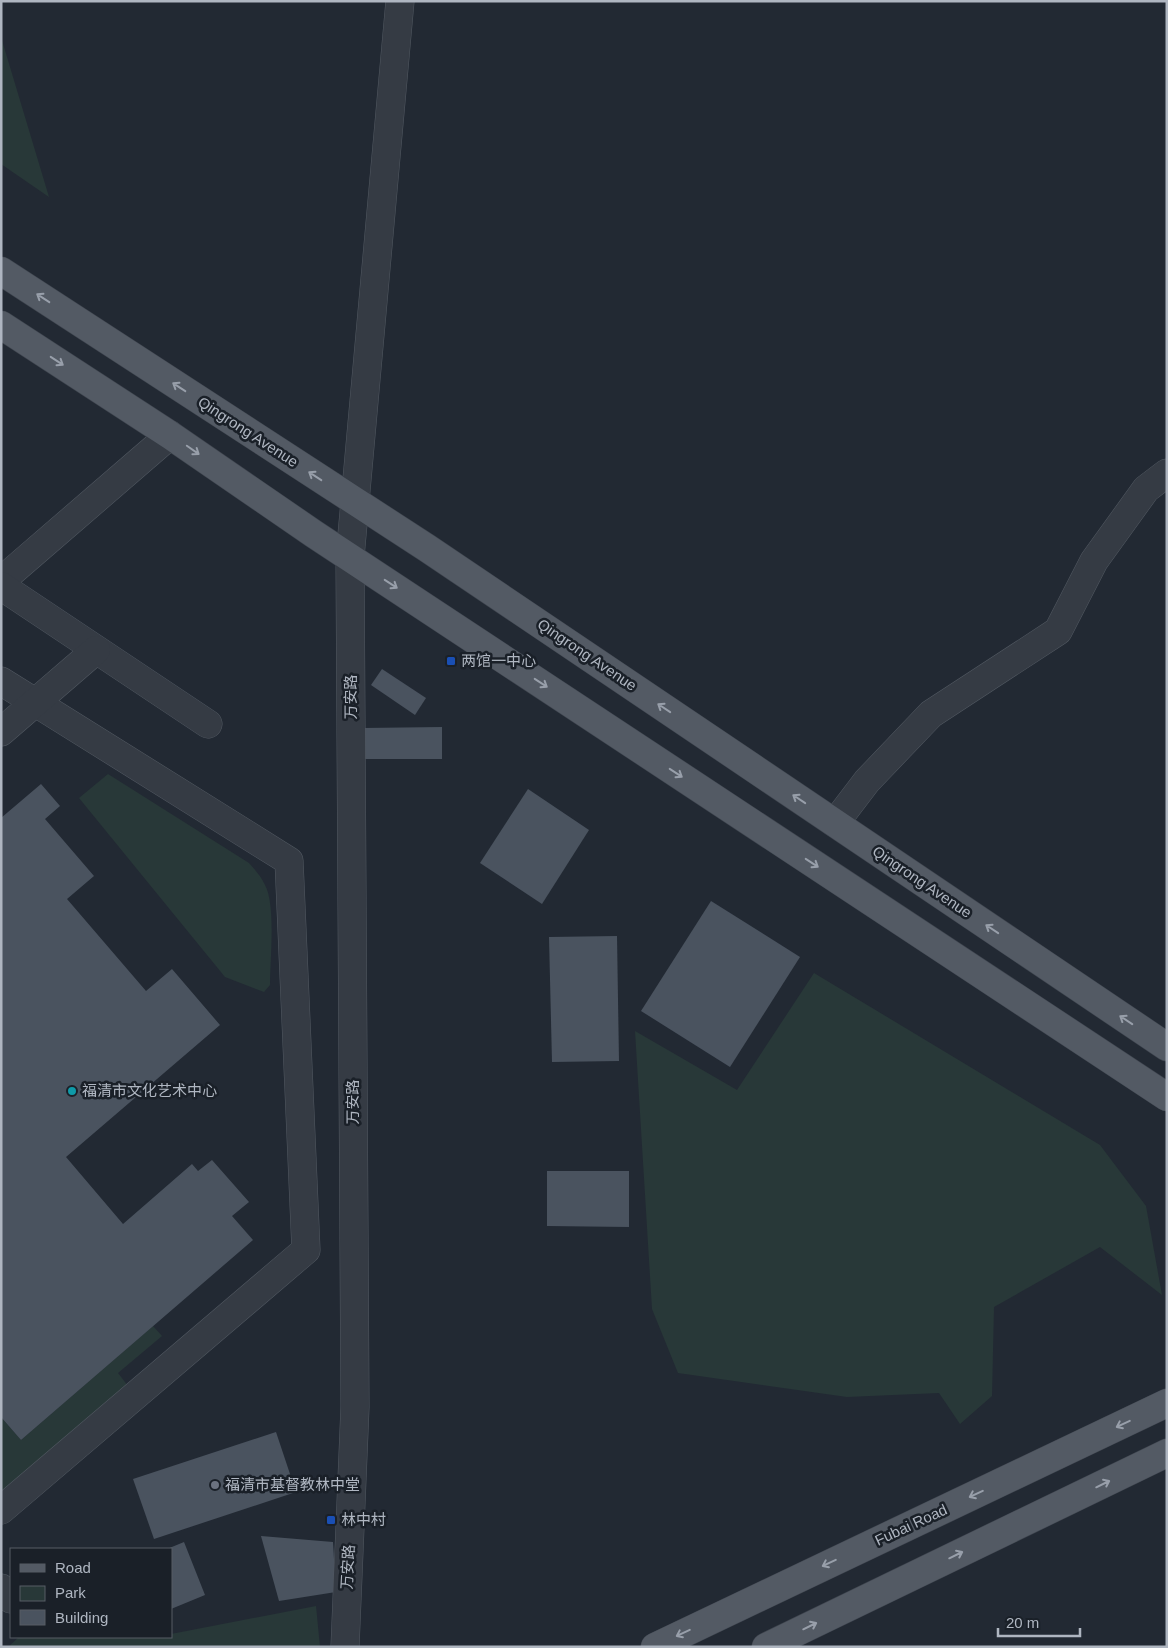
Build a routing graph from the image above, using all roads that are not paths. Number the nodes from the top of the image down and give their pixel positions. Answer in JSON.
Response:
{"nodes":[{"id":1,"x":400,"y":1,"type":"edge"},
{"id":2,"x":1,"y":271,"type":"edge"},
{"id":3,"x":1,"y":325,"type":"edge"},
{"id":4,"x":170,"y":435,"type":"junction"},
{"id":5,"x":1167,"y":473,"type":"edge"},
{"id":6,"x":356,"y":502,"type":"junction"},
{"id":7,"x":350,"y":557,"type":"junction"},
{"id":8,"x":1,"y":581,"type":"edge"},
{"id":9,"x":1,"y":586,"type":"edge"},
{"id":10,"x":96,"y":650,"type":"junction"},
{"id":11,"x":1,"y":681,"type":"edge"},
{"id":12,"x":35,"y":702,"type":"junction"},
{"id":13,"x":208,"y":724,"type":"dead end"},
{"id":14,"x":1,"y":732,"type":"edge"},
{"id":15,"x":835,"y":823,"type":"junction"},
{"id":16,"x":1167,"y":1047,"type":"edge"},
{"id":17,"x":1167,"y":1097,"type":"edge"},
{"id":18,"x":1167,"y":1403,"type":"edge"},
{"id":19,"x":1167,"y":1453,"type":"edge"},
{"id":20,"x":1,"y":1510,"type":"edge"},
{"id":21,"x":1,"y":1588,"type":"edge"},
{"id":22,"x":10,"y":1598,"type":"edge"},
{"id":23,"x":345,"y":1647,"type":"edge"},
{"id":24,"x":655,"y":1647,"type":"edge"},
{"id":25,"x":766,"y":1647,"type":"edge"}],
"edges":[{"from":1,"to":6,"type":"street","name":"万安路"},
{"from":6,"to":2,"type":"main road","name":"Qingrong Avenue","one_way":true},
{"from":3,"to":4,"type":"main road","one_way":true},
{"from":4,"to":7,"type":"main road","one_way":true},
{"from":4,"to":8,"type":"street"},
{"from":5,"to":15,"type":"street"},
{"from":6,"to":7,"type":"street","name":"万安路"},
{"from":15,"to":6,"type":"main road","name":"Qingrong Avenue","one_way":true},
{"from":7,"to":17,"type":"main road","one_way":true},
{"from":7,"to":23,"type":"street","name":"万安路"},
{"from":9,"to":10,"type":"street"},
{"from":10,"to":12,"type":"street"},
{"from":10,"to":13,"type":"street"},
{"from":11,"to":12,"type":"street"},
{"from":12,"to":14,"type":"street"},
{"from":12,"to":20,"type":"street"},
{"from":16,"to":15,"type":"main road","name":"Qingrong Avenue","one_way":true},
{"from":18,"to":24,"type":"main road","name":"Fubai Road","one_way":true},
{"from":25,"to":19,"type":"main road","one_way":true},
{"from":21,"to":22,"type":"street"}]}
